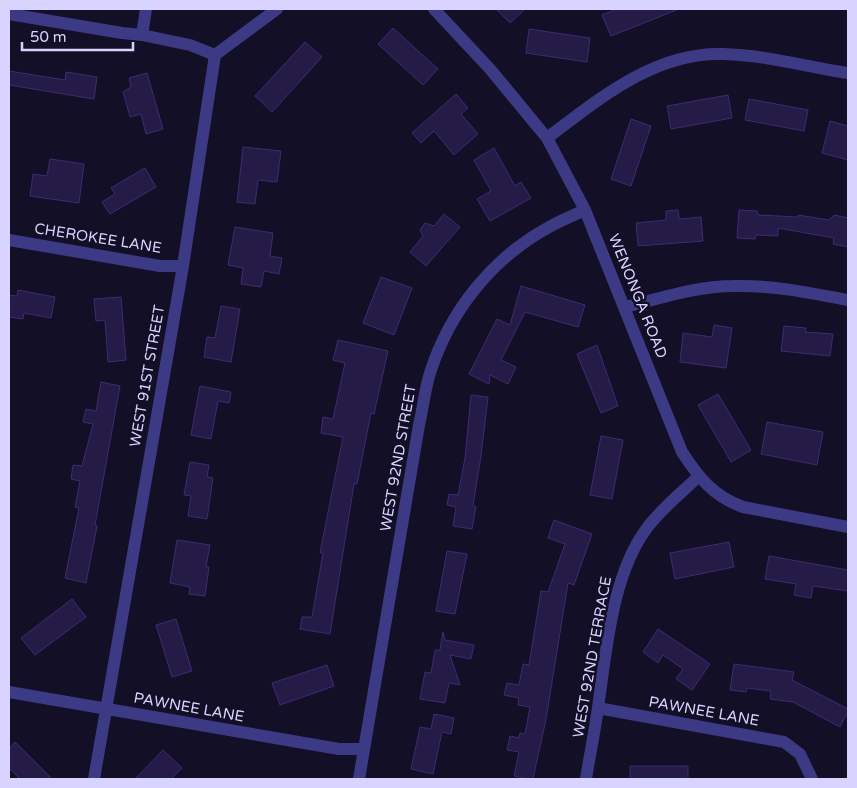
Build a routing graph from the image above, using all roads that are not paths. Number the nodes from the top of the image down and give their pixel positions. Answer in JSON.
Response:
{"nodes":[{"id":1,"x":146,"y":9,"type":"edge"},
{"id":2,"x":277,"y":9,"type":"edge"},
{"id":3,"x":434,"y":9,"type":"edge"},
{"id":4,"x":9,"y":14,"type":"edge"},
{"id":5,"x":142,"y":35,"type":"junction"},
{"id":6,"x":215,"y":55,"type":"junction"},
{"id":7,"x":848,"y":73,"type":"edge"},
{"id":8,"x":547,"y":138,"type":"junction"},
{"id":9,"x":585,"y":210,"type":"junction"},
{"id":10,"x":9,"y":240,"type":"edge"},
{"id":11,"x":183,"y":266,"type":"junction"},
{"id":12,"x":848,"y":300,"type":"edge"},
{"id":13,"x":625,"y":307,"type":"junction"},
{"id":14,"x":698,"y":476,"type":"junction"},
{"id":15,"x":848,"y":527,"type":"edge"},
{"id":16,"x":9,"y":692,"type":"edge"},
{"id":17,"x":598,"y":708,"type":"junction"},
{"id":18,"x":106,"y":709,"type":"junction"},
{"id":19,"x":364,"y":749,"type":"junction"},
{"id":20,"x":94,"y":779,"type":"edge"},
{"id":21,"x":359,"y":779,"type":"edge"},
{"id":22,"x":586,"y":779,"type":"edge"},
{"id":23,"x":812,"y":779,"type":"edge"}],
"edges":[{"from":1,"to":5,"type":"street"},
{"from":2,"to":6,"type":"street"},
{"from":3,"to":8,"type":"street","name":"WENONGA ROAD"},
{"from":4,"to":5,"type":"street"},
{"from":5,"to":6,"type":"street"},
{"from":6,"to":11,"type":"street","name":"WEST 91ST STREET"},
{"from":7,"to":8,"type":"street"},
{"from":8,"to":9,"type":"street","name":"WENONGA ROAD"},
{"from":9,"to":13,"type":"street","name":"WENONGA ROAD"},
{"from":9,"to":19,"type":"street","name":"WEST 92ND STREET"},
{"from":10,"to":11,"type":"street","name":"CHEROKEE LANE"},
{"from":11,"to":18,"type":"street","name":"WEST 91ST STREET"},
{"from":12,"to":13,"type":"street"},
{"from":13,"to":14,"type":"street","name":"WENONGA ROAD"},
{"from":14,"to":15,"type":"street","name":"WENONGA ROAD"},
{"from":14,"to":17,"type":"street","name":"WEST 92ND TERRACE"},
{"from":16,"to":18,"type":"street","name":"PAWNEE LANE"},
{"from":17,"to":22,"type":"street","name":"WEST 92ND TERRACE"},
{"from":17,"to":23,"type":"street","name":"PAWNEE LANE"},
{"from":18,"to":19,"type":"street","name":"PAWNEE LANE"},
{"from":18,"to":20,"type":"street","name":"WEST 91ST STREET"},
{"from":19,"to":21,"type":"street","name":"WEST 92ND STREET"}]}
